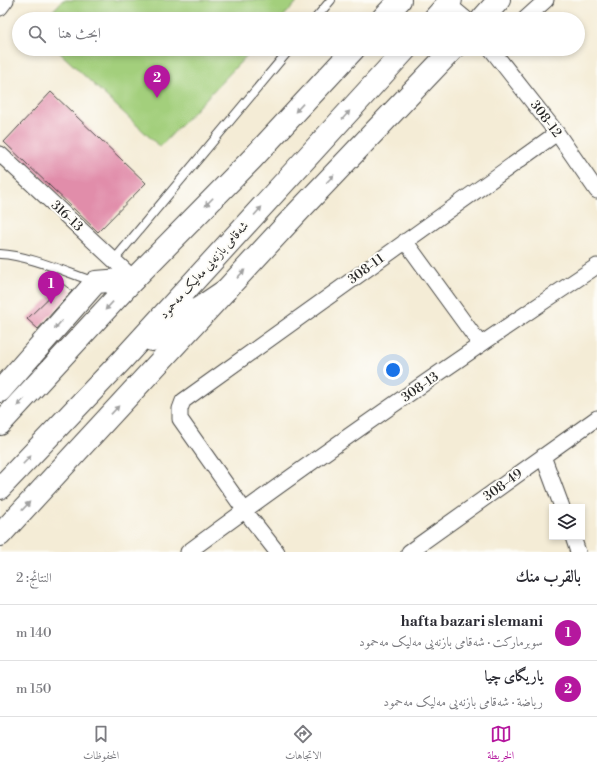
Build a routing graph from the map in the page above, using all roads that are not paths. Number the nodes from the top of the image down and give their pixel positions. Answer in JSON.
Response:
{"nodes":[{"id":1,"x":6,"y":0,"type":"edge"},
{"id":2,"x":330,"y":0,"type":"edge"},
{"id":3,"x":400,"y":0,"type":"edge"},
{"id":4,"x":499,"y":0,"type":"edge"},
{"id":5,"x":546,"y":0,"type":"edge"},
{"id":6,"x":0,"y":8,"type":"edge"},
{"id":7,"x":321,"y":12,"type":"edge"},
{"id":8,"x":389,"y":12,"type":"edge"},
{"id":9,"x":488,"y":12,"type":"edge"},
{"id":10,"x":533,"y":12,"type":"edge"},
{"id":11,"x":284,"y":56,"type":"edge"},
{"id":12,"x":348,"y":56,"type":"edge"},
{"id":13,"x":400,"y":56,"type":"edge"},
{"id":14,"x":447,"y":56,"type":"edge"},
{"id":15,"x":497,"y":56,"type":"edge"},
{"id":16,"x":557,"y":133,"type":"junction"},
{"id":17,"x":0,"y":154,"type":"edge"},
{"id":18,"x":597,"y":191,"type":"edge"},
{"id":19,"x":405,"y":241,"type":"junction"},
{"id":20,"x":0,"y":254,"type":"edge"},
{"id":21,"x":114,"y":260,"type":"junction"},
{"id":22,"x":597,"y":266,"type":"edge"},
{"id":23,"x":134,"y":279,"type":"junction"},
{"id":24,"x":96,"y":282,"type":"junction"},
{"id":25,"x":226,"y":290,"type":"junction"},
{"id":26,"x":480,"y":344,"type":"junction"},
{"id":27,"x":122,"y":360,"type":"junction"},
{"id":28,"x":0,"y":391,"type":"edge"},
{"id":29,"x":597,"y":418,"type":"edge"},
{"id":30,"x":0,"y":424,"type":"edge"},
{"id":31,"x":543,"y":456,"type":"junction"},
{"id":32,"x":2,"y":488,"type":"edge"},
{"id":33,"x":561,"y":504,"type":"edge"},
{"id":34,"x":244,"y":511,"type":"junction"},
{"id":35,"x":0,"y":534,"type":"edge"},
{"id":36,"x":574,"y":540,"type":"edge"},
{"id":37,"x":188,"y":552,"type":"edge"},
{"id":38,"x":277,"y":552,"type":"edge"},
{"id":39,"x":409,"y":552,"type":"edge"},
{"id":40,"x":578,"y":552,"type":"edge"}],
"edges":[{"from":1,"to":6,"type":"street"},
{"from":2,"to":7,"type":"lane"},
{"from":3,"to":8,"type":"main road"},
{"from":4,"to":9,"type":"main road"},
{"from":5,"to":10,"type":"street"},
{"from":11,"to":21,"type":"lane"},
{"from":12,"to":23,"type":"main road","one_way":true},
{"from":27,"to":13,"type":"main road","name":"شەقامی بازنەیی مەلیک مەحمود","one_way":true},
{"from":25,"to":14,"type":"main road","one_way":true},
{"from":15,"to":16,"type":"street","name":"308-12"},
{"from":16,"to":18,"type":"street","name":"308-12"},
{"from":16,"to":19,"type":"street","name":"308-11"},
{"from":17,"to":21,"type":"street","name":"316-13"},
{"from":19,"to":26,"type":"street"},
{"from":19,"to":34,"type":"street","name":"308-11"},
{"from":20,"to":24,"type":"lane"},
{"from":21,"to":23,"type":"street","name":"316-13"},
{"from":22,"to":26,"type":"street","name":"308-13"},
{"from":23,"to":24,"type":"main road"},
{"from":23,"to":30,"type":"main road","one_way":true},
{"from":24,"to":28,"type":"main road","one_way":true},
{"from":25,"to":27,"type":"main road"},
{"from":35,"to":25,"type":"main road","one_way":true},
{"from":26,"to":34,"type":"street","name":"308-13"},
{"from":32,"to":27,"type":"main road","name":"شەقامی بازنەیی مەلیک مەحمود","one_way":true},
{"from":29,"to":31,"type":"street","name":"308-49"},
{"from":31,"to":33,"type":"street"},
{"from":31,"to":39,"type":"street","name":"308-49"},
{"from":34,"to":37,"type":"street","name":"308-13"},
{"from":34,"to":38,"type":"street"},
{"from":36,"to":40,"type":"street"}]}
